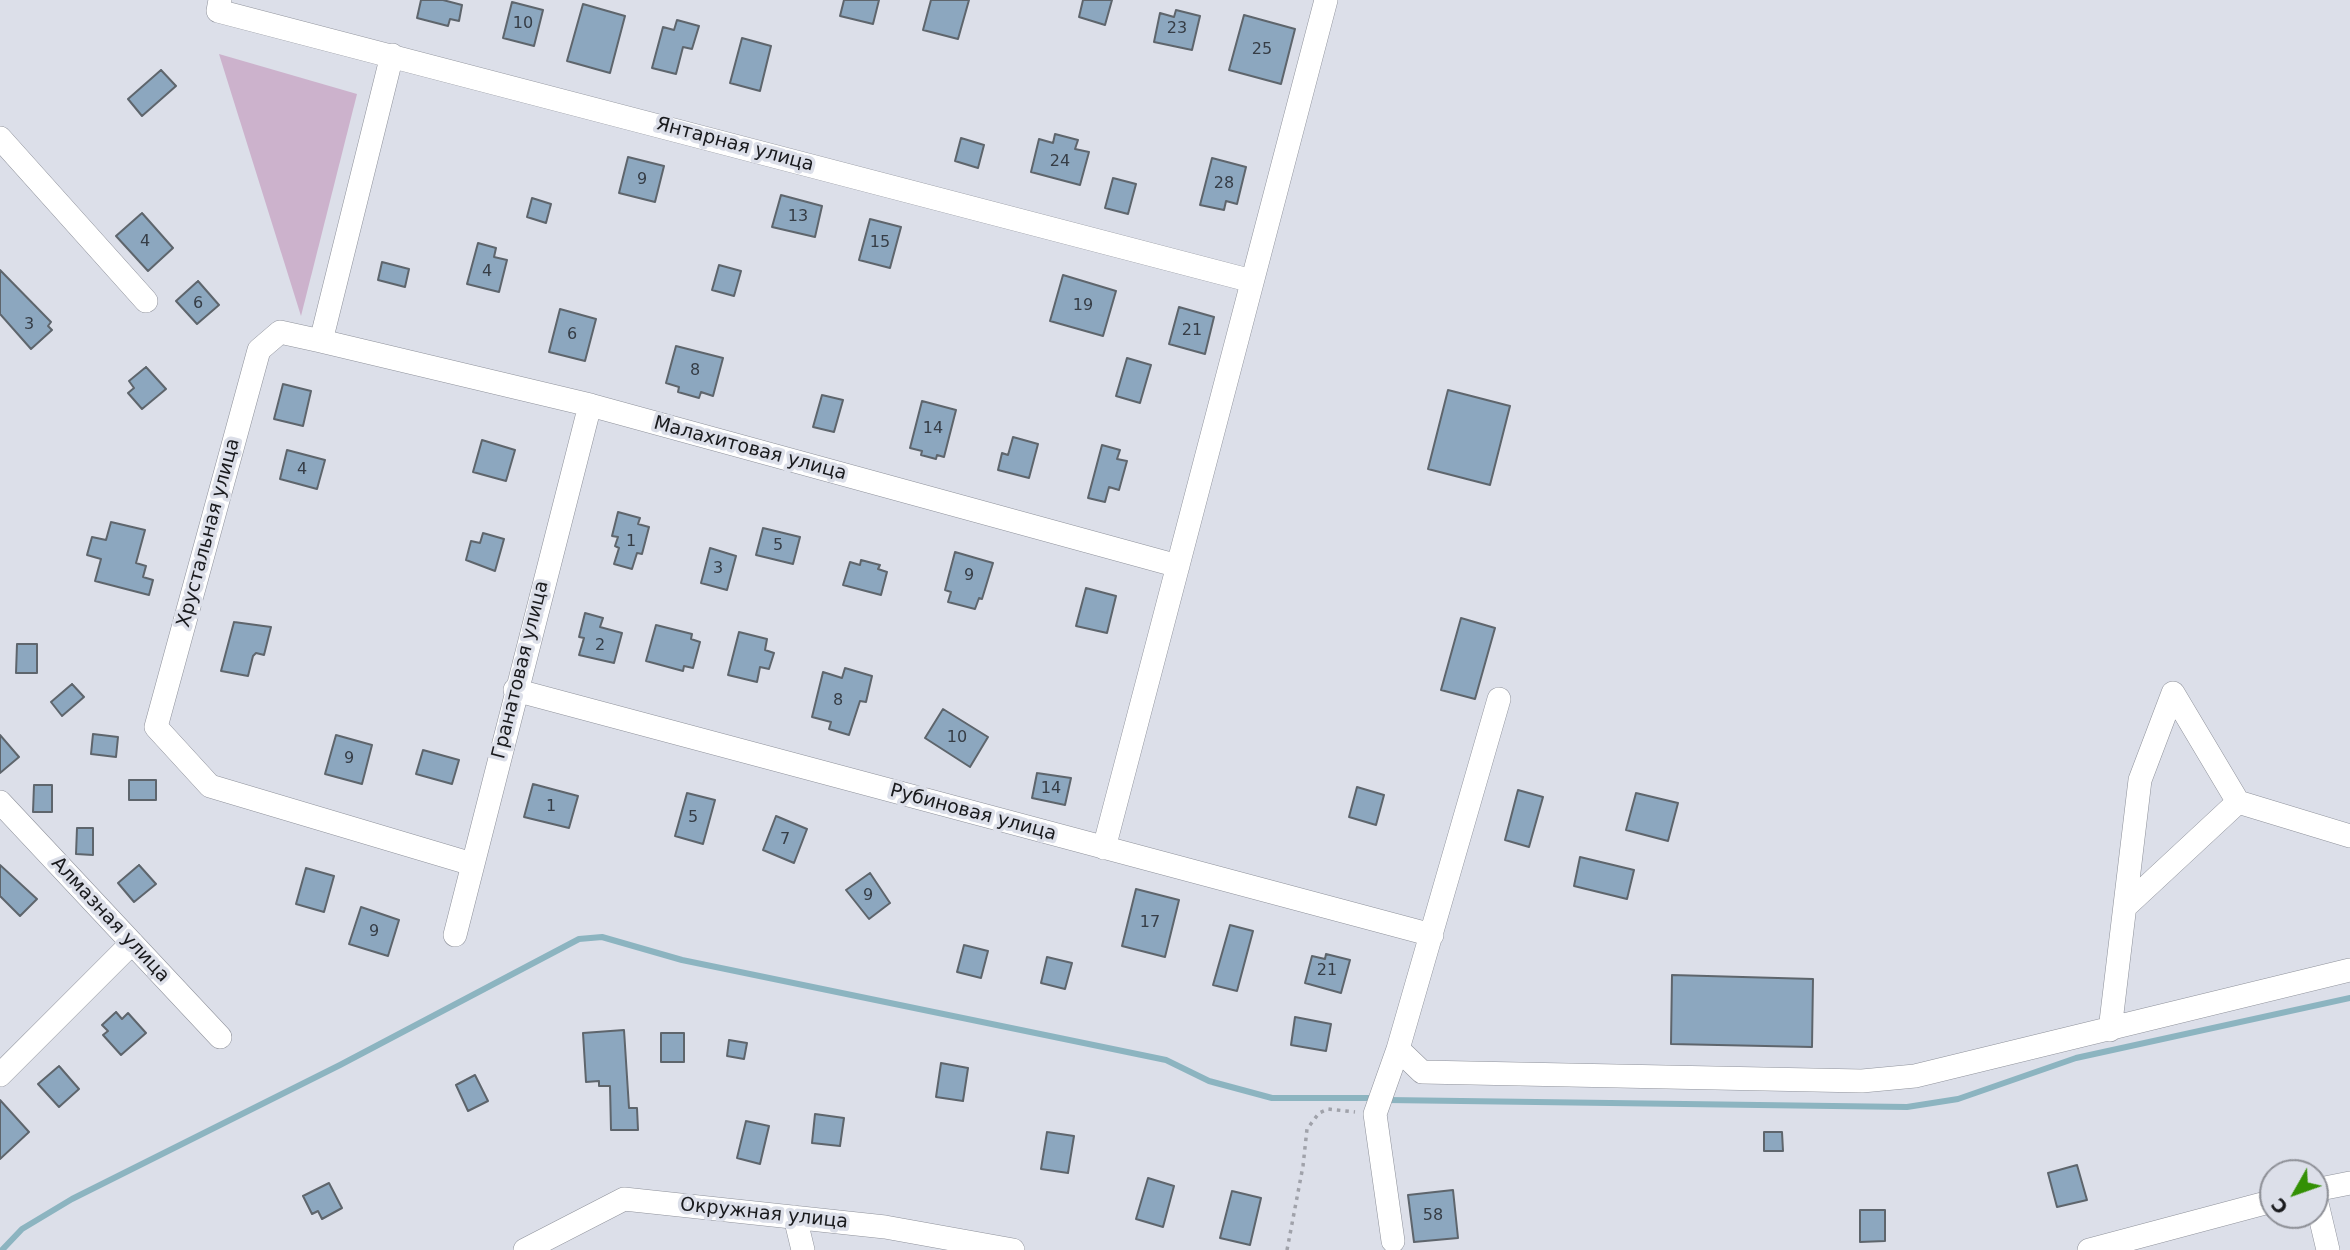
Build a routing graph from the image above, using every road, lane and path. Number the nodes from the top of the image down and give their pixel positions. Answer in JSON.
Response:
{"nodes":[{"id":1,"x":1326,"y":0,"type":"edge"},
{"id":2,"x":219,"y":6,"type":"edge"},
{"id":3,"x":392,"y":55,"type":"junction"},
{"id":4,"x":0,"y":138,"type":"edge"},
{"id":5,"x":1252,"y":281,"type":"junction"},
{"id":6,"x":146,"y":301,"type":"dead end"},
{"id":7,"x":321,"y":341,"type":"junction"},
{"id":8,"x":590,"y":405,"type":"junction"},
{"id":9,"x":1178,"y":566,"type":"junction"},
{"id":10,"x":515,"y":690,"type":"junction"},
{"id":11,"x":1499,"y":699,"type":"dead end"},
{"id":12,"x":0,"y":802,"type":"edge"},
{"id":13,"x":2238,"y":802,"type":"junction"},
{"id":14,"x":2350,"y":836,"type":"edge"},
{"id":15,"x":1104,"y":848,"type":"junction"},
{"id":16,"x":472,"y":864,"type":"junction"},
{"id":17,"x":2125,"y":907,"type":"junction"},
{"id":18,"x":455,"y":935,"type":"dead end"},
{"id":19,"x":1432,"y":935,"type":"junction"},
{"id":20,"x":132,"y":943,"type":"junction"},
{"id":21,"x":2350,"y":970,"type":"edge"},
{"id":22,"x":2110,"y":1030,"type":"junction"},
{"id":23,"x":220,"y":1037,"type":"dead end"},
{"id":24,"x":1398,"y":1049,"type":"junction"},
{"id":25,"x":0,"y":1075,"type":"edge"},
{"id":26,"x":1375,"y":1114,"type":"junction"},
{"id":27,"x":2350,"y":1183,"type":"edge"},
{"id":28,"x":2329,"y":1188,"type":"edge"},
{"id":29,"x":2259,"y":1205,"type":"edge"},
{"id":30,"x":795,"y":1217,"type":"junction"},
{"id":31,"x":2323,"y":1229,"type":"edge"},
{"id":32,"x":1393,"y":1241,"type":"dead end"},
{"id":33,"x":525,"y":1250,"type":"edge"},
{"id":34,"x":803,"y":1250,"type":"edge"},
{"id":35,"x":1013,"y":1250,"type":"edge"},
{"id":36,"x":1287,"y":1250,"type":"edge"},
{"id":37,"x":2090,"y":1250,"type":"edge"},
{"id":38,"x":2328,"y":1250,"type":"edge"}],
"edges":[{"from":1,"to":5,"type":"street"},
{"from":2,"to":3,"type":"street","name":"Янтарная улица"},
{"from":3,"to":5,"type":"street","name":"Янтарная улица"},
{"from":3,"to":7,"type":"street"},
{"from":4,"to":6,"type":"street"},
{"from":5,"to":9,"type":"street"},
{"from":7,"to":8,"type":"street","name":"Малахитовая улица"},
{"from":7,"to":16,"type":"street","name":"Хрустальная улица"},
{"from":8,"to":9,"type":"street","name":"Малахитовая улица"},
{"from":8,"to":10,"type":"street","name":"Гранатовая улица"},
{"from":9,"to":15,"type":"street"},
{"from":10,"to":15,"type":"street","name":"Рубиновая улица"},
{"from":10,"to":16,"type":"street","name":"Гранатовая улица"},
{"from":11,"to":19,"type":"street"},
{"from":12,"to":20,"type":"street","name":"Алмазная улица"},
{"from":13,"to":14,"type":"street"},
{"from":13,"to":17,"type":"street"},
{"from":13,"to":17,"type":"street"},
{"from":15,"to":19,"type":"street","name":"Рубиновая улица"},
{"from":16,"to":18,"type":"street","name":"Гранатовая улица"},
{"from":17,"to":22,"type":"street"},
{"from":19,"to":24,"type":"street"},
{"from":20,"to":23,"type":"street","name":"Алмазная улица"},
{"from":20,"to":25,"type":"street"},
{"from":21,"to":22,"type":"street"},
{"from":22,"to":24,"type":"street"},
{"from":24,"to":26,"type":"street"},
{"from":26,"to":32,"type":"street"},
{"from":26,"to":36,"type":"path"},
{"from":27,"to":28,"type":"street"},
{"from":29,"to":37,"type":"street"},
{"from":30,"to":33,"type":"street","name":"Окружная улица"},
{"from":30,"to":34,"type":"street"},
{"from":30,"to":35,"type":"street","name":"Окружная улица"},
{"from":31,"to":38,"type":"street"}]}
